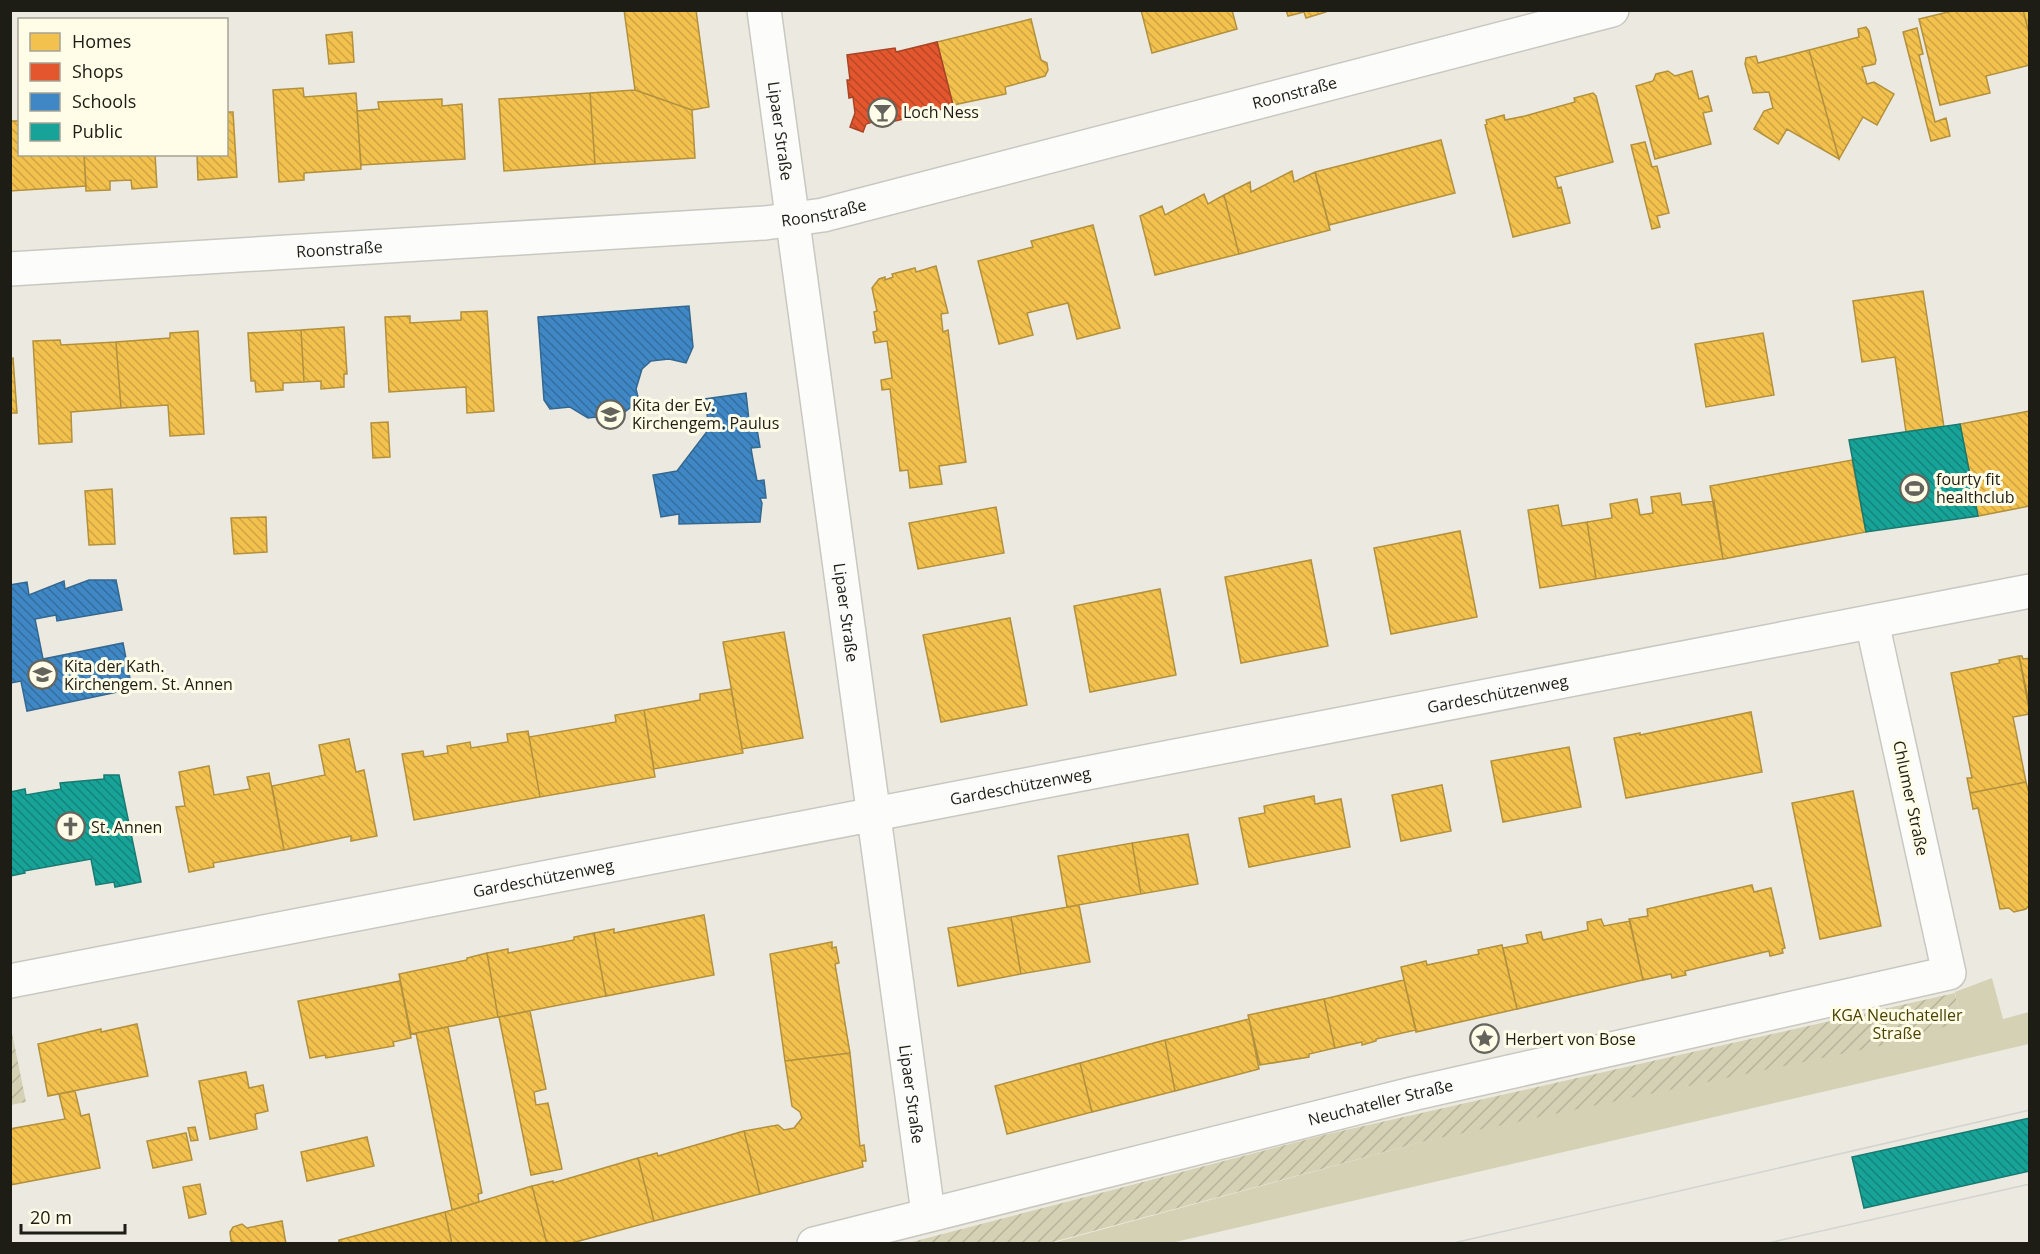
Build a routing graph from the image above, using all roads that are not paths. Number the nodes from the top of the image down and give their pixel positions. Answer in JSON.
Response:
{"nodes":[{"id":1,"x":764,"y":10,"type":"edge"},
{"id":2,"x":1612,"y":10,"type":"edge"},
{"id":3,"x":792,"y":219,"type":"junction"},
{"id":4,"x":10,"y":269,"type":"edge"},
{"id":5,"x":2030,"y":591,"type":"edge"},
{"id":6,"x":1872,"y":622,"type":"junction"},
{"id":7,"x":873,"y":814,"type":"junction"},
{"id":8,"x":1949,"y":973,"type":"joint"},
{"id":9,"x":10,"y":981,"type":"edge"},
{"id":10,"x":928,"y":1213,"type":"junction"},
{"id":11,"x":814,"y":1244,"type":"edge"}],
"edges":[{"from":1,"to":3,"type":"street","name":"Lipaer Straße"},
{"from":2,"to":3,"type":"street","name":"Roonstraße"},
{"from":3,"to":4,"type":"street","name":"Roonstraße"},
{"from":3,"to":7,"type":"street","name":"Lipaer Straße"},
{"from":5,"to":6,"type":"street","name":"Gardeschützenweg"},
{"from":6,"to":7,"type":"street","name":"Gardeschützenweg"},
{"from":6,"to":8,"type":"street","name":"Chlumer Straße"},
{"from":7,"to":9,"type":"street","name":"Gardeschützenweg"},
{"from":7,"to":10,"type":"street","name":"Lipaer Straße"},
{"from":8,"to":10,"type":"street","name":"Neuchateller Straße"},
{"from":10,"to":11,"type":"street","name":"Neuchateller Straße"}]}
